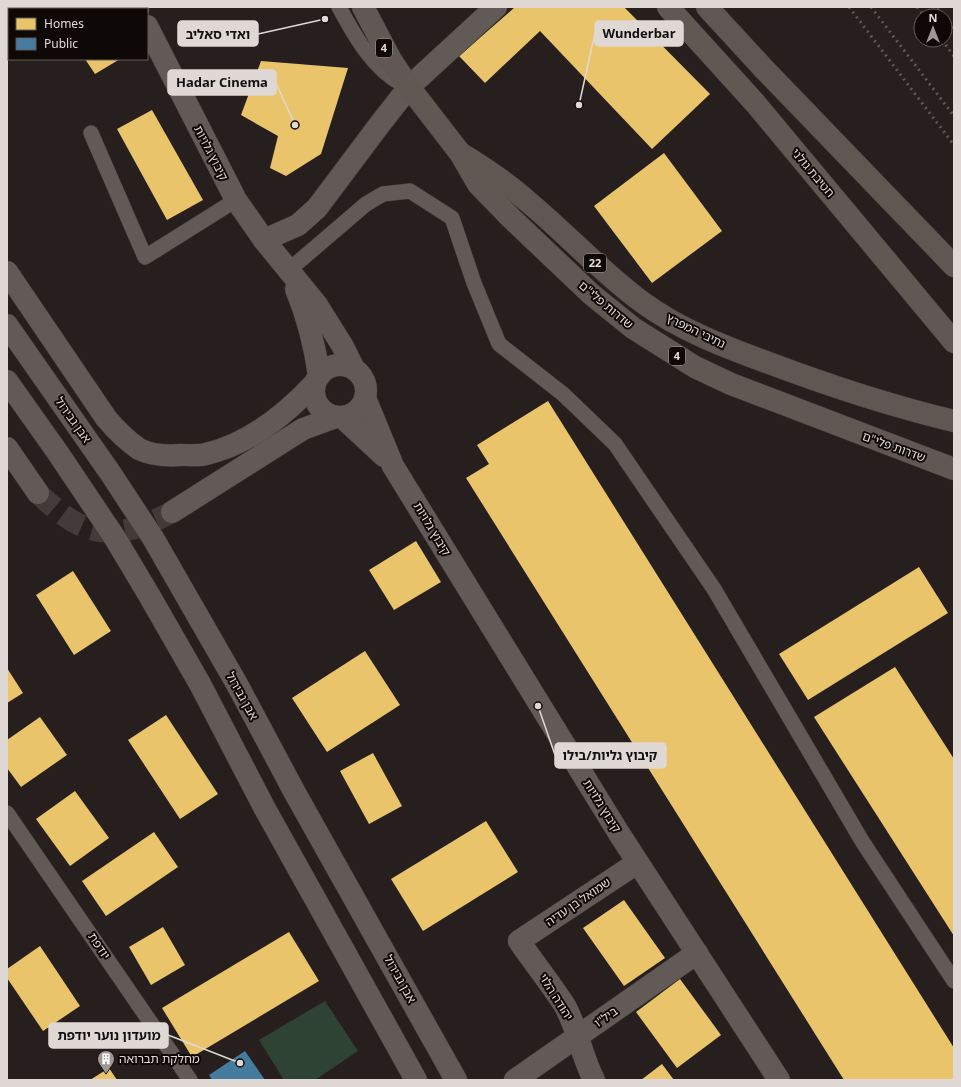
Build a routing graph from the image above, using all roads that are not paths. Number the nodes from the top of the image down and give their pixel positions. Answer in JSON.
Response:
{"nodes":[{"id":1,"x":339,"y":7,"type":"edge"},
{"id":2,"x":363,"y":7,"type":"edge"},
{"id":3,"x":496,"y":7,"type":"edge"},
{"id":4,"x":668,"y":7,"type":"edge"},
{"id":5,"x":707,"y":7,"type":"edge"},
{"id":6,"x":148,"y":28,"type":"edge"},
{"id":7,"x":409,"y":87,"type":"junction"},
{"id":8,"x":90,"y":133,"type":"dead end"},
{"id":9,"x":460,"y":153,"type":"junction"},
{"id":10,"x":236,"y":200,"type":"junction"},
{"id":11,"x":264,"y":240,"type":"junction"},
{"id":12,"x":954,"y":266,"type":"edge"},
{"id":13,"x":289,"y":270,"type":"junction"},
{"id":14,"x":7,"y":272,"type":"edge"},
{"id":15,"x":7,"y":325,"type":"edge"},
{"id":16,"x":954,"y":342,"type":"edge"},
{"id":17,"x":354,"y":368,"type":"junction"},
{"id":18,"x":317,"y":380,"type":"junction"},
{"id":19,"x":7,"y":381,"type":"edge"},
{"id":20,"x":365,"y":398,"type":"junction"},
{"id":21,"x":339,"y":417,"type":"junction"},
{"id":22,"x":954,"y":421,"type":"edge"},
{"id":23,"x":7,"y":448,"type":"edge"},
{"id":24,"x":393,"y":466,"type":"junction"},
{"id":25,"x":954,"y":469,"type":"edge"},
{"id":26,"x":38,"y":493,"type":"tunnel mouth"},
{"id":27,"x":172,"y":512,"type":"tunnel mouth"},
{"id":28,"x":7,"y":813,"type":"edge"},
{"id":29,"x":637,"y":863,"type":"junction"},
{"id":30,"x":520,"y":941,"type":"joint"},
{"id":31,"x":697,"y":953,"type":"junction"},
{"id":32,"x":954,"y":981,"type":"edge"},
{"id":33,"x":578,"y":1036,"type":"junction"},
{"id":34,"x":190,"y":1080,"type":"edge"},
{"id":35,"x":416,"y":1080,"type":"edge"},
{"id":36,"x":456,"y":1080,"type":"edge"},
{"id":37,"x":515,"y":1080,"type":"edge"},
{"id":38,"x":594,"y":1080,"type":"edge"},
{"id":39,"x":779,"y":1080,"type":"edge"}],
"edges":[{"from":1,"to":7,"type":"lane"},
{"from":2,"to":7,"type":"highway","name":"שדרות פלי\"ם","number":"4"},
{"from":3,"to":7,"type":"street"},
{"from":4,"to":16,"type":"highway","name":"חטיבת גולני"},
{"from":5,"to":12,"type":"highway"},
{"from":6,"to":10,"type":"street","name":"קיבוץ גלויות"},
{"from":7,"to":9,"type":"highway","name":"שדרות פלי\"ם","number":"4"},
{"from":7,"to":11,"type":"street"},
{"from":8,"to":10,"type":"lane"},
{"from":9,"to":22,"type":"highway","name":"נתיבי המפרץ","number":"22"},
{"from":9,"to":25,"type":"highway","name":"שדרות פלי\"ם","number":"4"},
{"from":10,"to":11,"type":"street","name":"קיבוץ גלויות"},
{"from":11,"to":13,"type":"street","name":"קיבוץ גלויות"},
{"from":13,"to":17,"type":"street","name":"קיבוץ גלויות"},
{"from":13,"to":18,"type":"street","name":"קיבוץ גלויות"},
{"from":13,"to":32,"type":"lane"},
{"from":14,"to":18,"type":"street"},
{"from":15,"to":36,"type":"street","name":"אבן גבירול"},
{"from":17,"to":18,"type":"street"},
{"from":17,"to":20,"type":"street"},
{"from":18,"to":21,"type":"street"},
{"from":19,"to":35,"type":"street"},
{"from":20,"to":21,"type":"street"},
{"from":20,"to":24,"type":"street","name":"קיבוץ גלויות"},
{"from":21,"to":24,"type":"street","name":"קיבוץ גלויות"},
{"from":21,"to":27,"type":"street"},
{"from":23,"to":26,"type":"street"},
{"from":24,"to":29,"type":"street","name":"קיבוץ גלויות"},
{"from":28,"to":34,"type":"lane","name":"יודפת"},
{"from":29,"to":30,"type":"street","name":"שמואל בן עדיה"},
{"from":29,"to":31,"type":"street","name":"קיבוץ גלויות"},
{"from":30,"to":33,"type":"street","name":"יהודה הלוי"},
{"from":31,"to":33,"type":"street","name":"ביל\"ו"},
{"from":31,"to":39,"type":"street","name":"קיבוץ גלויות"},
{"from":33,"to":37,"type":"street","name":"ביל\"ו"},
{"from":33,"to":38,"type":"street","name":"יהודה הלוי"}]}
